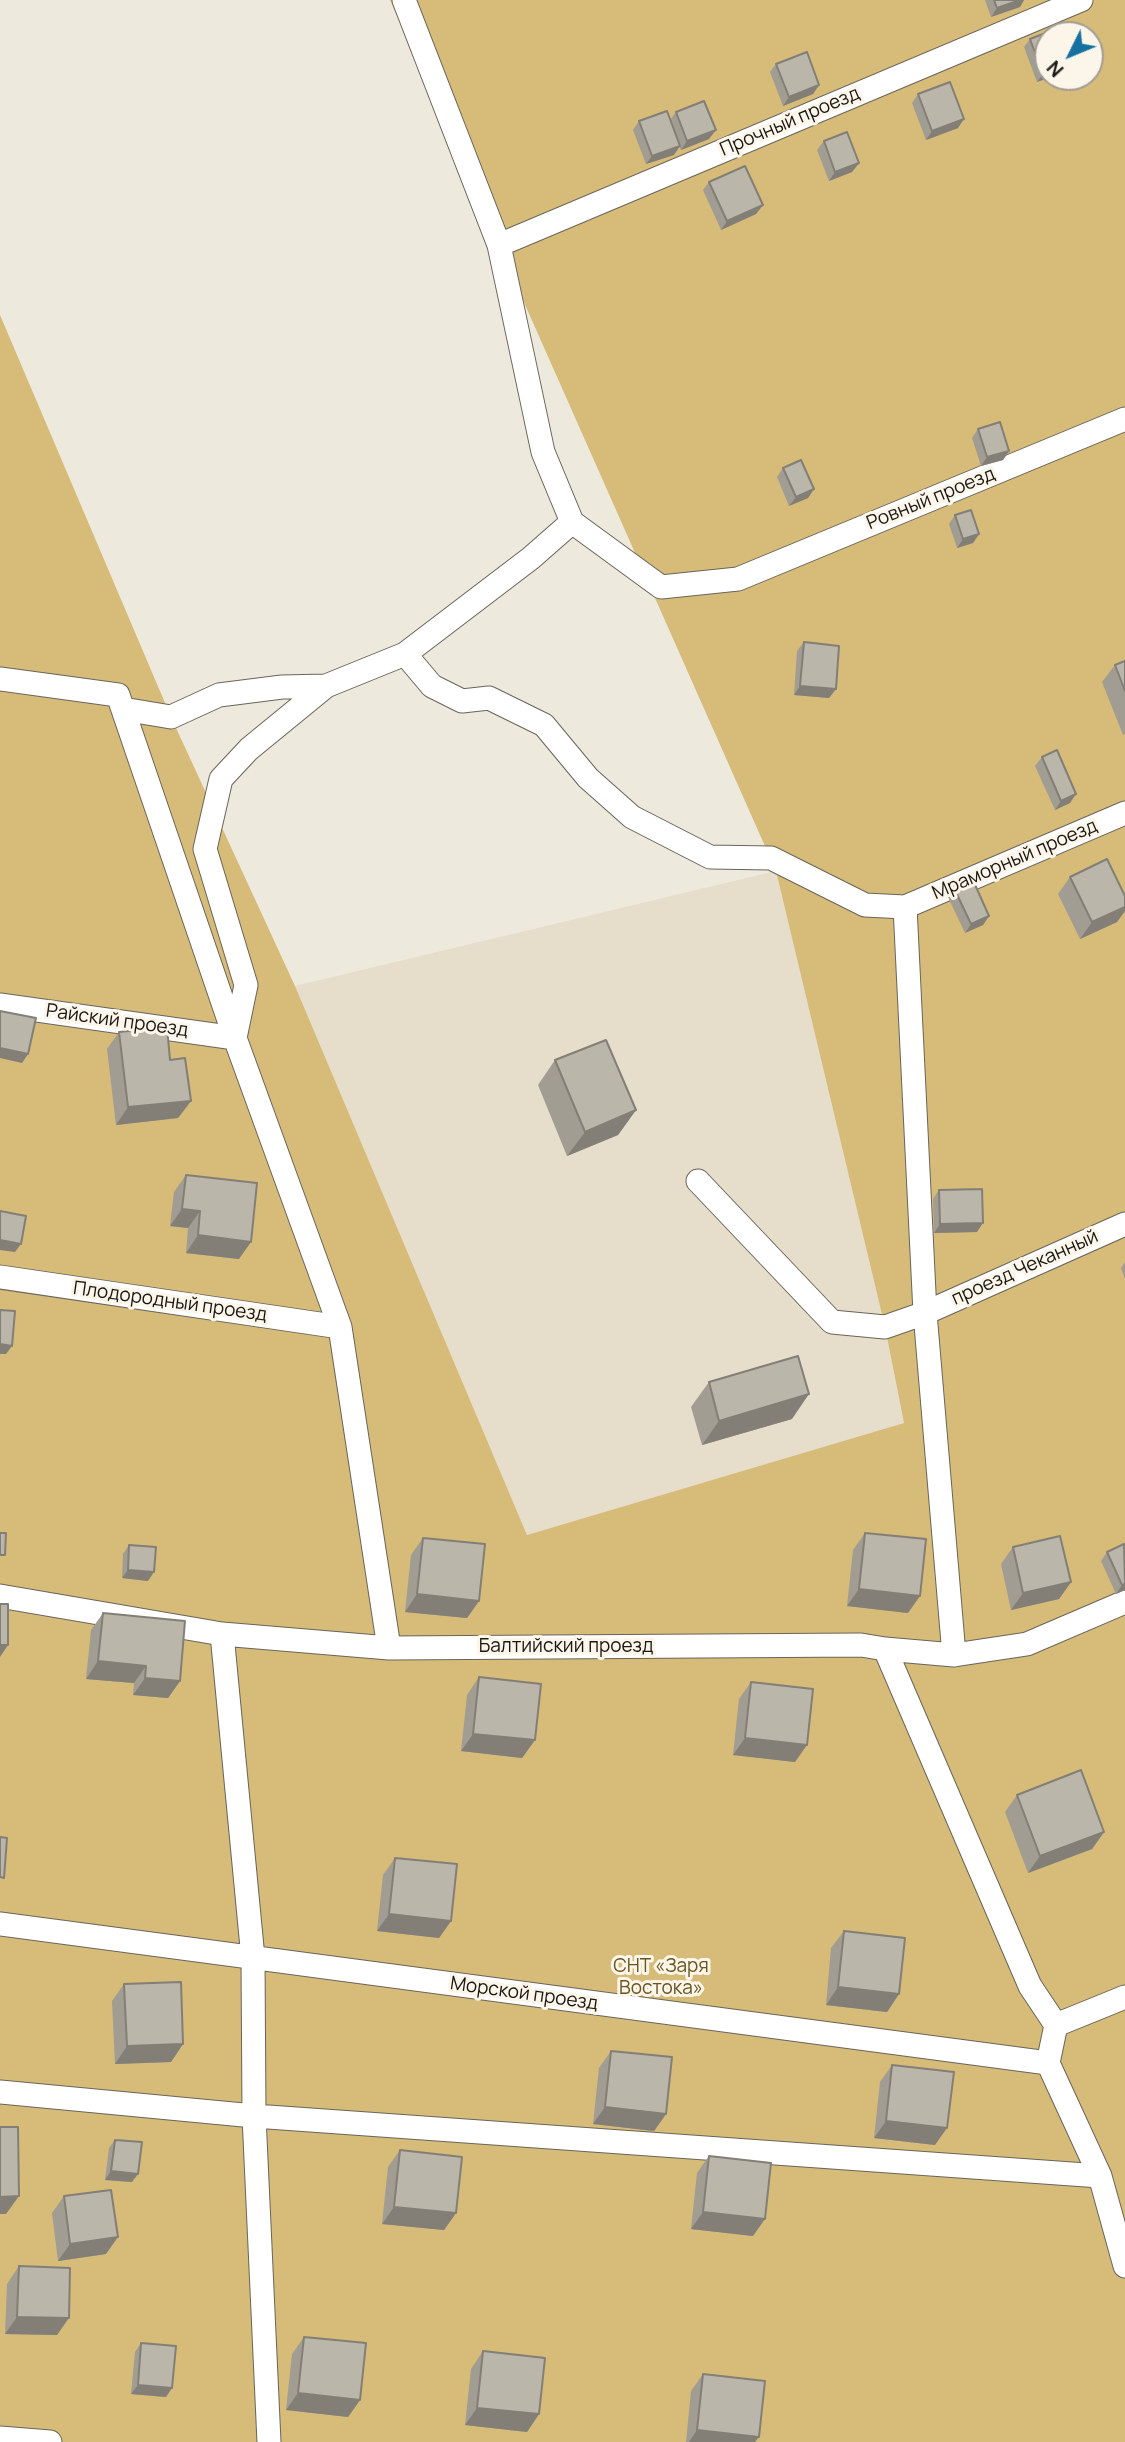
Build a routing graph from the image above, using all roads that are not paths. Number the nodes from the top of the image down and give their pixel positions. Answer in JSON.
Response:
{"nodes":[{"id":1,"x":404,"y":0,"type":"edge"},
{"id":2,"x":1081,"y":0,"type":"edge"},
{"id":3,"x":499,"y":245,"type":"junction"},
{"id":4,"x":1125,"y":419,"type":"edge"},
{"id":5,"x":572,"y":522,"type":"junction"},
{"id":6,"x":405,"y":654,"type":"junction"},
{"id":7,"x":0,"y":680,"type":"edge"},
{"id":8,"x":326,"y":686,"type":"junction"},
{"id":9,"x":120,"y":702,"type":"junction"},
{"id":10,"x":1125,"y":813,"type":"edge"},
{"id":11,"x":905,"y":907,"type":"junction"},
{"id":12,"x":0,"y":1004,"type":"edge"},
{"id":13,"x":235,"y":1038,"type":"junction"},
{"id":14,"x":698,"y":1181,"type":"dead end"},
{"id":15,"x":1125,"y":1224,"type":"edge"},
{"id":16,"x":0,"y":1277,"type":"edge"},
{"id":17,"x":925,"y":1313,"type":"junction"},
{"id":18,"x":340,"y":1327,"type":"junction"},
{"id":19,"x":0,"y":1596,"type":"edge"},
{"id":20,"x":1125,"y":1602,"type":"edge"},
{"id":21,"x":222,"y":1634,"type":"junction"},
{"id":22,"x":390,"y":1648,"type":"junction"},
{"id":23,"x":885,"y":1649,"type":"junction"},
{"id":24,"x":954,"y":1655,"type":"junction"},
{"id":25,"x":0,"y":1924,"type":"edge"},
{"id":26,"x":253,"y":1958,"type":"junction"},
{"id":27,"x":1125,"y":1997,"type":"edge"},
{"id":28,"x":1056,"y":2025,"type":"junction"},
{"id":29,"x":1048,"y":2063,"type":"junction"},
{"id":30,"x":0,"y":2092,"type":"edge"},
{"id":31,"x":254,"y":2116,"type":"junction"},
{"id":32,"x":1100,"y":2176,"type":"junction"},
{"id":33,"x":1125,"y":2266,"type":"edge"},
{"id":34,"x":0,"y":2438,"type":"edge"},
{"id":35,"x":50,"y":2442,"type":"edge"},
{"id":36,"x":269,"y":2442,"type":"edge"}],
"edges":[{"from":1,"to":3,"type":"lane"},
{"from":2,"to":3,"type":"lane","name":"Прочный проезд"},
{"from":3,"to":5,"type":"lane"},
{"from":4,"to":5,"type":"lane","name":"Ровный проезд"},
{"from":5,"to":6,"type":"lane"},
{"from":6,"to":8,"type":"lane"},
{"from":6,"to":11,"type":"lane"},
{"from":7,"to":9,"type":"lane"},
{"from":8,"to":9,"type":"lane"},
{"from":8,"to":13,"type":"lane"},
{"from":9,"to":13,"type":"lane"},
{"from":10,"to":11,"type":"lane","name":"Мраморный проезд"},
{"from":11,"to":17,"type":"lane"},
{"from":12,"to":13,"type":"lane","name":"Райский проезд"},
{"from":13,"to":18,"type":"lane"},
{"from":14,"to":17,"type":"lane","name":"проезд Чеканный"},
{"from":15,"to":17,"type":"lane","name":"проезд Чеканный"},
{"from":16,"to":18,"type":"lane","name":"Плодородный проезд"},
{"from":17,"to":24,"type":"lane"},
{"from":18,"to":22,"type":"lane"},
{"from":19,"to":21,"type":"lane","name":"Балтийский проезд"},
{"from":20,"to":24,"type":"lane","name":"Балтийский проезд"},
{"from":21,"to":22,"type":"lane","name":"Балтийский проезд"},
{"from":21,"to":26,"type":"lane"},
{"from":22,"to":23,"type":"lane","name":"Балтийский проезд"},
{"from":23,"to":24,"type":"lane","name":"Балтийский проезд"},
{"from":23,"to":28,"type":"lane"},
{"from":25,"to":26,"type":"lane","name":"Морской проезд"},
{"from":26,"to":29,"type":"lane","name":"Морской проезд"},
{"from":26,"to":31,"type":"lane"},
{"from":27,"to":28,"type":"lane"},
{"from":28,"to":29,"type":"lane"},
{"from":29,"to":32,"type":"lane"},
{"from":30,"to":31,"type":"lane"},
{"from":31,"to":32,"type":"lane"},
{"from":31,"to":36,"type":"lane"},
{"from":32,"to":33,"type":"lane"},
{"from":34,"to":35,"type":"lane"}]}
